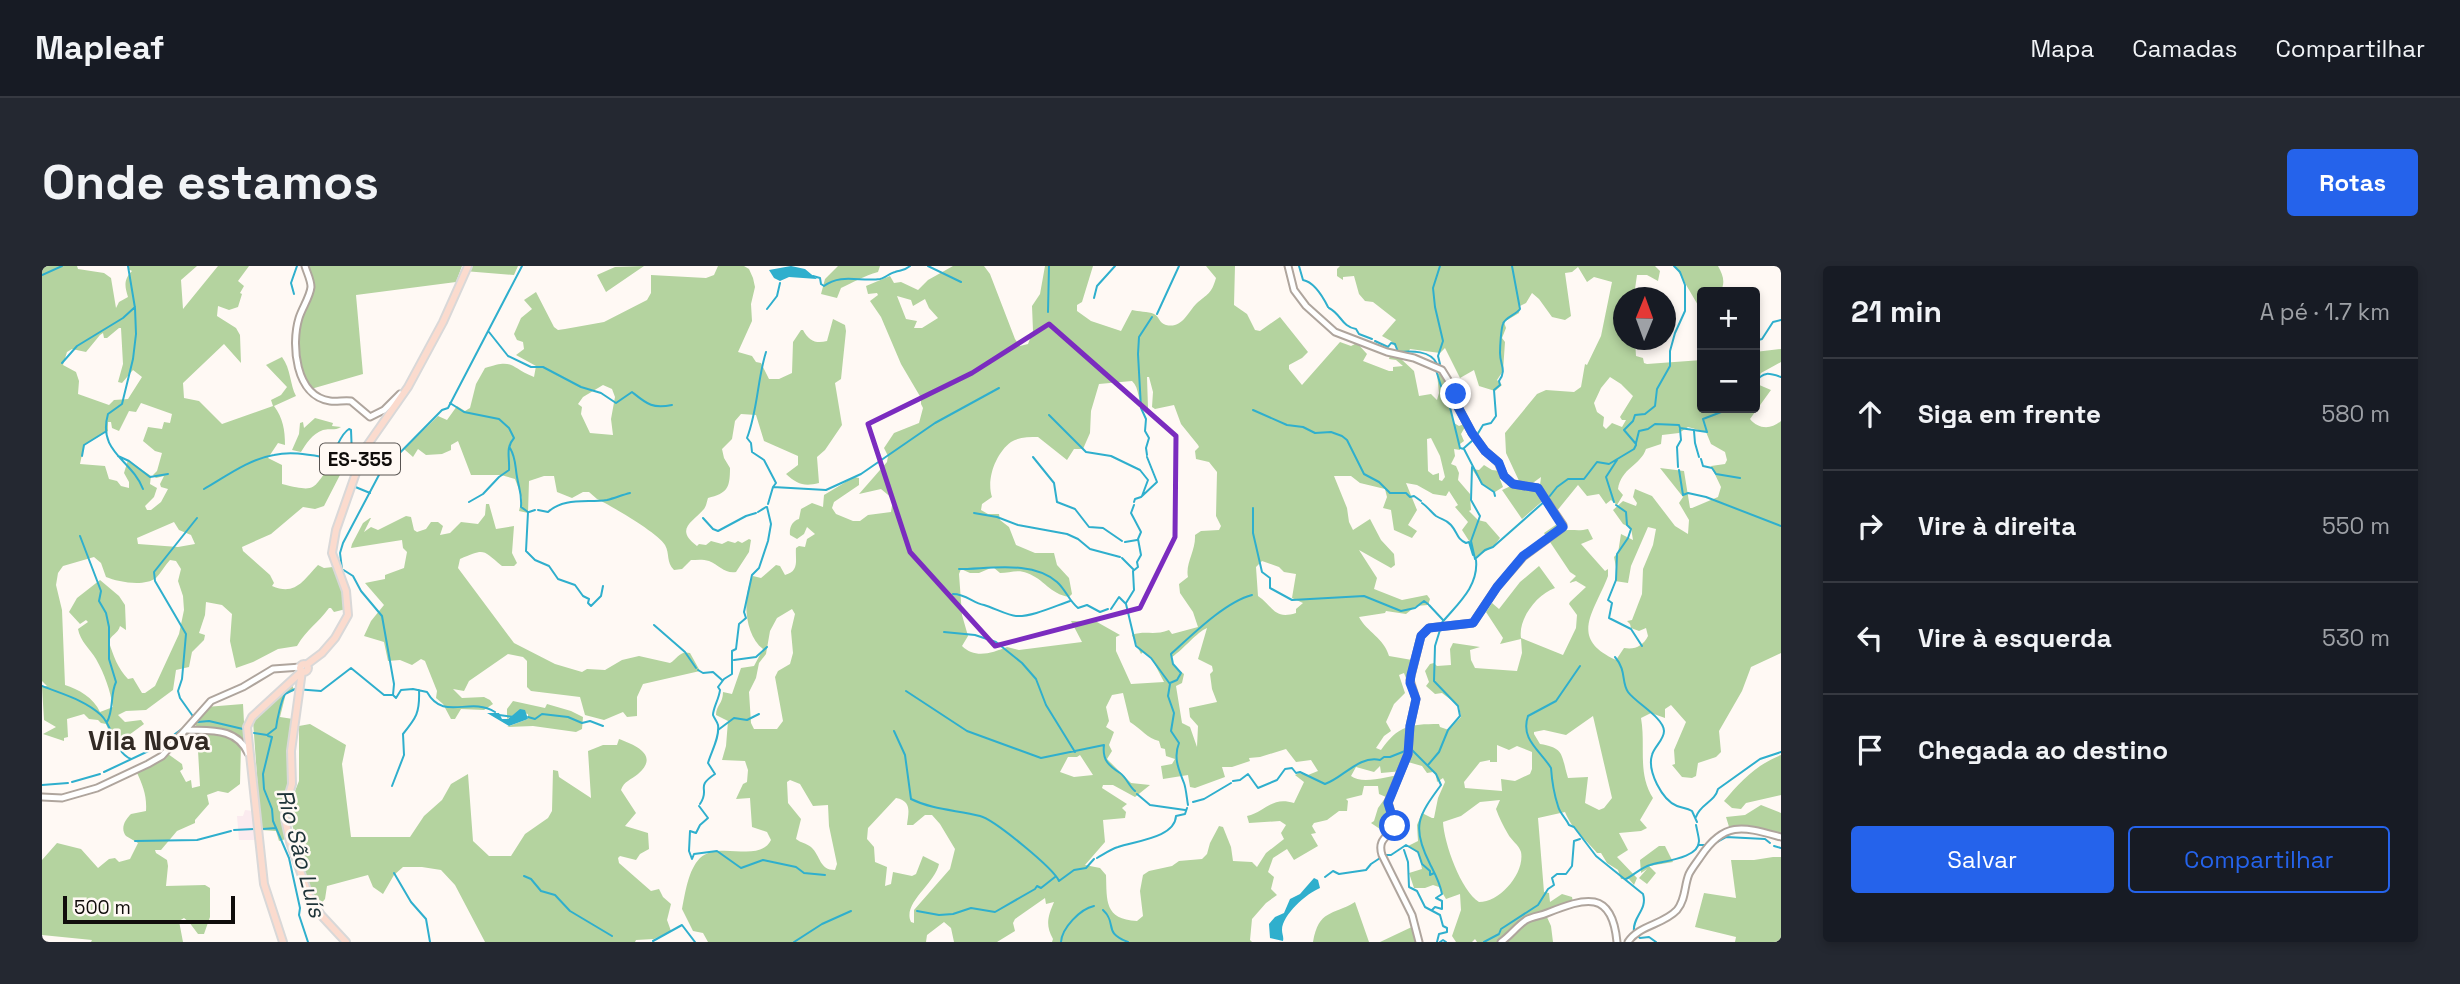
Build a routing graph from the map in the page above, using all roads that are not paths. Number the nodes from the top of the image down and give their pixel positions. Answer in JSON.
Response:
{"nodes":[{"id":1,"x":305,"y":266,"type":"edge"},
{"id":2,"x":468,"y":266,"type":"edge"},
{"id":3,"x":1288,"y":266,"type":"edge"},
{"id":4,"x":408,"y":387,"type":"junction"},
{"id":5,"x":304,"y":673,"type":"junction"},
{"id":6,"x":186,"y":730,"type":"junction"},
{"id":7,"x":248,"y":756,"type":"junction"},
{"id":8,"x":42,"y":797,"type":"edge"},
{"id":9,"x":1781,"y":837,"type":"edge"},
{"id":10,"x":283,"y":942,"type":"edge"},
{"id":11,"x":346,"y":942,"type":"edge"},
{"id":12,"x":1419,"y":942,"type":"edge"},
{"id":13,"x":1502,"y":942,"type":"edge"},
{"id":14,"x":1617,"y":942,"type":"edge"},
{"id":15,"x":1628,"y":942,"type":"edge"}],
"edges":[{"from":1,"to":4,"type":"street"},
{"from":2,"to":4,"type":"main road","number":"ES-355"},
{"from":3,"to":12,"type":"street"},
{"from":4,"to":5,"type":"main road","number":"ES-355"},
{"from":5,"to":6,"type":"street"},
{"from":5,"to":7,"type":"main road"},
{"from":5,"to":11,"type":"main road"},
{"from":6,"to":7,"type":"street"},
{"from":6,"to":8,"type":"street"},
{"from":7,"to":10,"type":"main road"},
{"from":9,"to":15,"type":"street"},
{"from":13,"to":14,"type":"street"}]}
